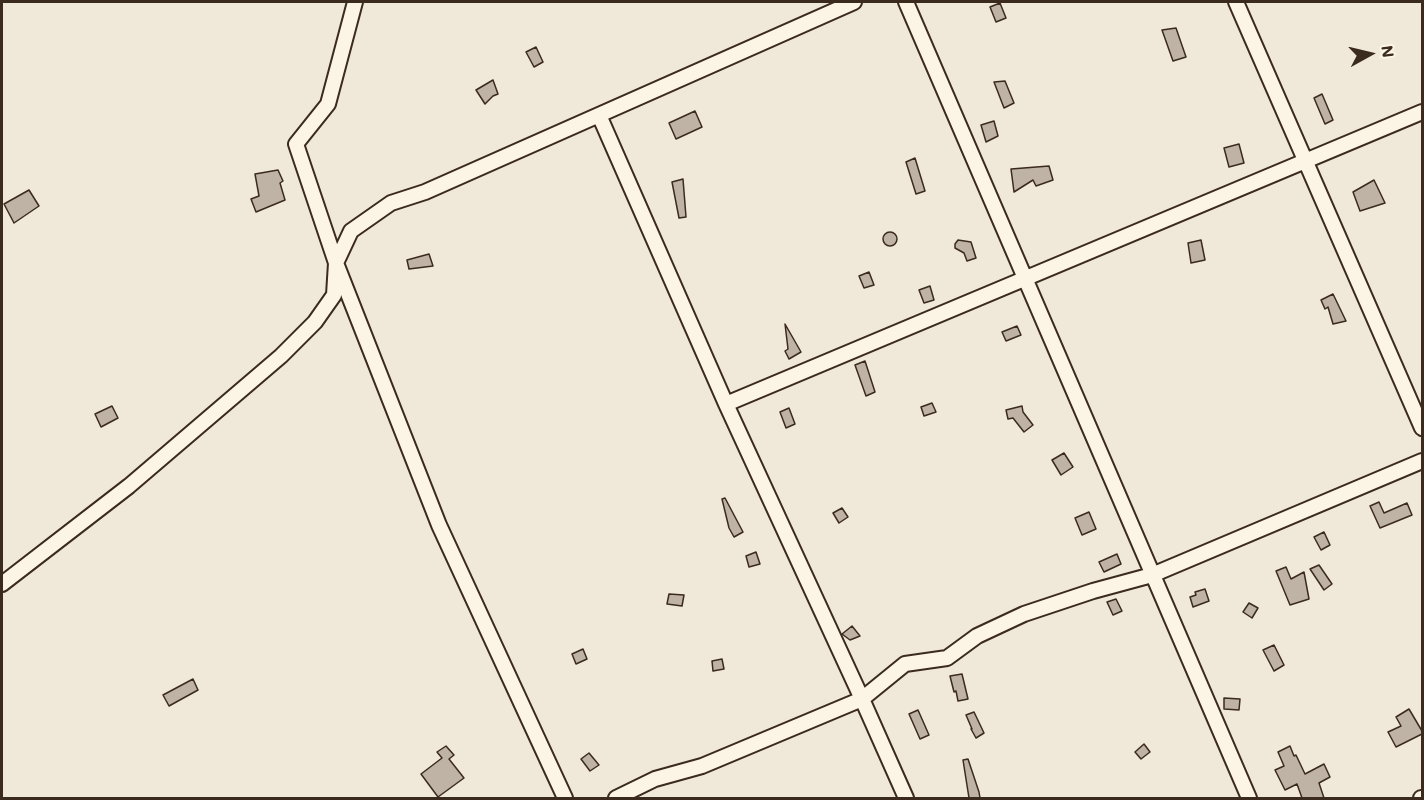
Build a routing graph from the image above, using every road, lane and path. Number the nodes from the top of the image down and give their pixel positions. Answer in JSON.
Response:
{"nodes":[{"id":1,"x":355,"y":2,"type":"edge"},
{"id":2,"x":854,"y":2,"type":"edge"},
{"id":3,"x":906,"y":2,"type":"edge"},
{"id":4,"x":1236,"y":2,"type":"edge"},
{"id":5,"x":1422,"y":112,"type":"edge"},
{"id":6,"x":599,"y":115,"type":"junction"},
{"id":7,"x":1306,"y":161,"type":"junction"},
{"id":8,"x":336,"y":263,"type":"junction"},
{"id":9,"x":1025,"y":279,"type":"junction"},
{"id":10,"x":726,"y":404,"type":"junction"},
{"id":11,"x":1422,"y":428,"type":"edge"},
{"id":12,"x":1422,"y":461,"type":"edge"},
{"id":13,"x":1152,"y":575,"type":"junction"},
{"id":14,"x":2,"y":585,"type":"edge"},
{"id":15,"x":862,"y":699,"type":"junction"},
{"id":16,"x":565,"y":798,"type":"edge"},
{"id":17,"x":616,"y":798,"type":"edge"},
{"id":18,"x":906,"y":798,"type":"edge"},
{"id":19,"x":1249,"y":798,"type":"edge"}],
"edges":[{"from":1,"to":8,"type":"street"},
{"from":2,"to":6,"type":"street"},
{"from":3,"to":9,"type":"street"},
{"from":4,"to":7,"type":"street"},
{"from":5,"to":7,"type":"street"},
{"from":6,"to":8,"type":"street"},
{"from":6,"to":10,"type":"street"},
{"from":7,"to":9,"type":"street"},
{"from":7,"to":11,"type":"street"},
{"from":8,"to":14,"type":"street"},
{"from":8,"to":16,"type":"street"},
{"from":9,"to":10,"type":"street"},
{"from":9,"to":13,"type":"street"},
{"from":10,"to":15,"type":"street"},
{"from":12,"to":13,"type":"street"},
{"from":13,"to":15,"type":"street"},
{"from":13,"to":19,"type":"street"},
{"from":15,"to":17,"type":"street"},
{"from":15,"to":18,"type":"street"}]}
